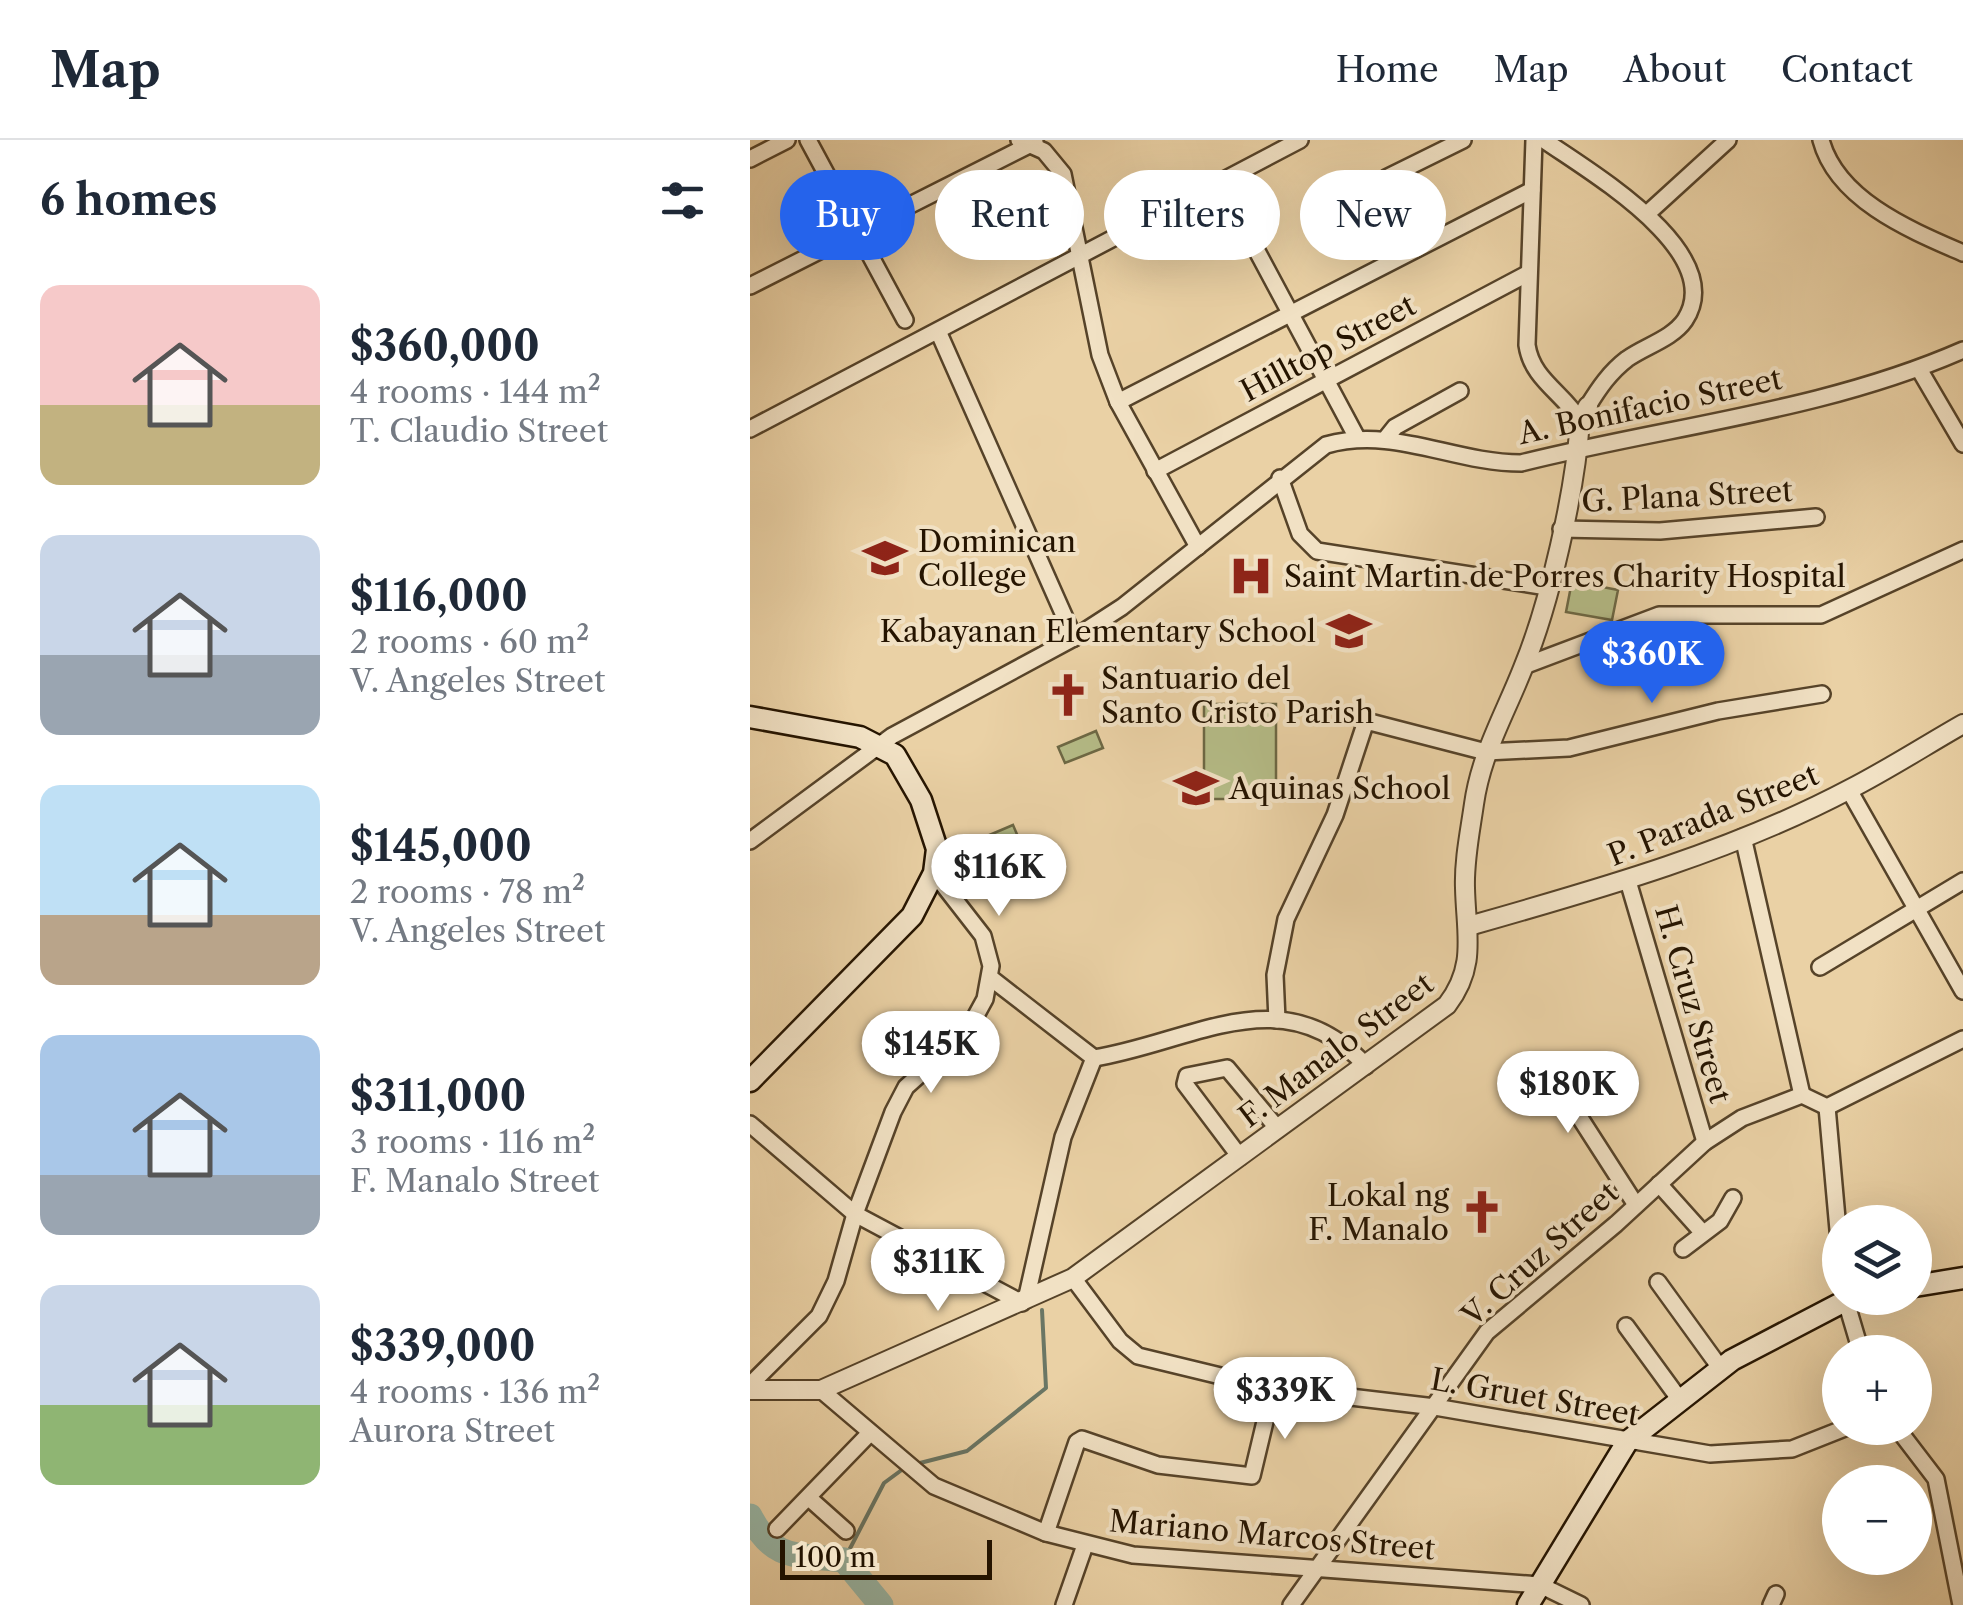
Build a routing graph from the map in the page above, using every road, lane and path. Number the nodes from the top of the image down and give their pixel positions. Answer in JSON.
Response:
{"nodes":[{"id":1,"x":787,"y":140,"type":"edge"},
{"id":2,"x":808,"y":140,"type":"edge"},
{"id":3,"x":1300,"y":140,"type":"edge"},
{"id":4,"x":1463,"y":140,"type":"edge"},
{"id":5,"x":1534,"y":140,"type":"edge"},
{"id":6,"x":1544,"y":140,"type":"edge"},
{"id":7,"x":1728,"y":140,"type":"edge"},
{"id":8,"x":1821,"y":140,"type":"edge"},
{"id":9,"x":1030,"y":141,"type":"edge"},
{"id":10,"x":750,"y":159,"type":"edge"},
{"id":11,"x":825,"y":170,"type":"edge"},
{"id":12,"x":1061,"y":170,"type":"edge"},
{"id":13,"x":1243,"y":170,"type":"edge"},
{"id":14,"x":1402,"y":170,"type":"edge"},
{"id":15,"x":1532,"y":190,"type":"junction"},
{"id":16,"x":915,"y":201,"type":"edge"},
{"id":17,"x":1648,"y":213,"type":"junction"},
{"id":18,"x":1963,"y":253,"type":"edge"},
{"id":19,"x":800,"y":260,"type":"edge"},
{"id":20,"x":874,"y":260,"type":"edge"},
{"id":21,"x":1069,"y":260,"type":"edge"},
{"id":22,"x":1083,"y":260,"type":"edge"},
{"id":23,"x":1261,"y":260,"type":"edge"},
{"id":24,"x":1527,"y":274,"type":"junction"},
{"id":25,"x":750,"y":286,"type":"edge"},
{"id":26,"x":1290,"y":314,"type":"junction"},
{"id":27,"x":905,"y":320,"type":"dead end"},
{"id":28,"x":938,"y":331,"type":"junction"},
{"id":29,"x":1963,"y":350,"type":"edge"},
{"id":30,"x":1919,"y":370,"type":"junction"},
{"id":31,"x":1326,"y":378,"type":"junction"},
{"id":32,"x":1460,"y":391,"type":"dead end"},
{"id":33,"x":1118,"y":402,"type":"junction"},
{"id":34,"x":1584,"y":414,"type":"junction"},
{"id":35,"x":750,"y":429,"type":"edge"},
{"id":36,"x":1356,"y":436,"type":"junction"},
{"id":37,"x":1387,"y":437,"type":"junction"},
{"id":38,"x":1963,"y":444,"type":"edge"},
{"id":39,"x":1578,"y":449,"type":"junction"},
{"id":40,"x":1155,"y":471,"type":"junction"},
{"id":41,"x":1280,"y":478,"type":"junction"},
{"id":42,"x":1816,"y":517,"type":"dead end"},
{"id":43,"x":1561,"y":529,"type":"junction"},
{"id":44,"x":1198,"y":548,"type":"junction"},
{"id":45,"x":1963,"y":550,"type":"edge"},
{"id":46,"x":1546,"y":588,"type":"junction"},
{"id":47,"x":1074,"y":638,"type":"junction"},
{"id":48,"x":1524,"y":666,"type":"junction"},
{"id":49,"x":1822,"y":694,"type":"dead end"},
{"id":50,"x":750,"y":717,"type":"edge"},
{"id":51,"x":1963,"y":724,"type":"edge"},
{"id":52,"x":879,"y":746,"type":"junction"},
{"id":53,"x":1486,"y":752,"type":"junction"},
{"id":54,"x":1849,"y":790,"type":"junction"},
{"id":55,"x":1743,"y":838,"type":"junction"},
{"id":56,"x":750,"y":842,"type":"edge"},
{"id":57,"x":934,"y":873,"type":"junction"},
{"id":58,"x":1628,"y":881,"type":"junction"},
{"id":59,"x":1963,"y":882,"type":"edge"},
{"id":60,"x":1916,"y":909,"type":"junction"},
{"id":61,"x":1469,"y":926,"type":"junction"},
{"id":62,"x":1820,"y":967,"type":"dead end"},
{"id":63,"x":992,"y":979,"type":"junction"},
{"id":64,"x":1963,"y":991,"type":"edge"},
{"id":65,"x":1277,"y":1020,"type":"junction"},
{"id":66,"x":1963,"y":1039,"type":"edge"},
{"id":67,"x":1094,"y":1058,"type":"junction"},
{"id":68,"x":1366,"y":1066,"type":"junction"},
{"id":69,"x":1555,"y":1079,"type":"dead end"},
{"id":70,"x":750,"y":1081,"type":"edge"},
{"id":71,"x":1802,"y":1095,"type":"junction"},
{"id":72,"x":1826,"y":1107,"type":"junction"},
{"id":73,"x":750,"y":1124,"type":"edge"},
{"id":74,"x":1278,"y":1129,"type":"junction"},
{"id":75,"x":1705,"y":1142,"type":"junction"},
{"id":76,"x":1240,"y":1157,"type":"junction"},
{"id":77,"x":1660,"y":1184,"type":"junction"},
{"id":78,"x":1732,"y":1198,"type":"dead end"},
{"id":79,"x":1638,"y":1203,"type":"junction"},
{"id":80,"x":1835,"y":1205,"type":"edge"},
{"id":81,"x":854,"y":1214,"type":"junction"},
{"id":82,"x":1702,"y":1232,"type":"junction"},
{"id":83,"x":1683,"y":1250,"type":"dead end"},
{"id":84,"x":1073,"y":1278,"type":"junction"},
{"id":85,"x":1963,"y":1278,"type":"edge"},
{"id":86,"x":1658,"y":1282,"type":"dead end"},
{"id":87,"x":1932,"y":1283,"type":"edge"},
{"id":88,"x":1024,"y":1301,"type":"junction"},
{"id":89,"x":1822,"y":1313,"type":"edge"},
{"id":90,"x":1626,"y":1326,"type":"dead end"},
{"id":91,"x":1721,"y":1368,"type":"junction"},
{"id":92,"x":1273,"y":1388,"type":"junction"},
{"id":93,"x":751,"y":1390,"type":"edge"},
{"id":94,"x":822,"y":1390,"type":"junction"},
{"id":95,"x":1680,"y":1400,"type":"junction"},
{"id":96,"x":1435,"y":1407,"type":"junction"},
{"id":97,"x":869,"y":1434,"type":"junction"},
{"id":98,"x":1822,"y":1437,"type":"edge"},
{"id":99,"x":1627,"y":1442,"type":"junction"},
{"id":100,"x":1909,"y":1445,"type":"edge"},
{"id":101,"x":809,"y":1498,"type":"junction"},
{"id":102,"x":777,"y":1529,"type":"dead end"},
{"id":103,"x":846,"y":1532,"type":"dead end"},
{"id":104,"x":1046,"y":1533,"type":"junction"},
{"id":105,"x":1085,"y":1545,"type":"junction"},
{"id":106,"x":1316,"y":1566,"type":"junction"},
{"id":107,"x":1540,"y":1585,"type":"junction"},
{"id":108,"x":1064,"y":1605,"type":"edge"},
{"id":109,"x":1291,"y":1605,"type":"edge"},
{"id":110,"x":1528,"y":1605,"type":"edge"},
{"id":111,"x":1581,"y":1605,"type":"edge"},
{"id":112,"x":1961,"y":1605,"type":"edge"}],
"edges":[{"from":1,"to":10,"type":"street"},
{"from":2,"to":11,"type":"street"},
{"from":3,"to":13,"type":"street"},
{"from":4,"to":14,"type":"street"},
{"from":5,"to":15,"type":"street"},
{"from":6,"to":17,"type":"street"},
{"from":7,"to":17,"type":"street"},
{"from":8,"to":18,"type":"street"},
{"from":9,"to":12,"type":"street"},
{"from":9,"to":16,"type":"street"},
{"from":15,"to":24,"type":"street"},
{"from":15,"to":26,"type":"street"},
{"from":17,"to":34,"type":"street"},
{"from":19,"to":25,"type":"street"},
{"from":20,"to":27,"type":"street"},
{"from":21,"to":28,"type":"street"},
{"from":22,"to":33,"type":"street"},
{"from":23,"to":26,"type":"street"},
{"from":24,"to":31,"type":"street","name":"Hilltop Street"},
{"from":24,"to":34,"type":"street"},
{"from":26,"to":31,"type":"street"},
{"from":26,"to":33,"type":"street"},
{"from":28,"to":35,"type":"street"},
{"from":28,"to":47,"type":"street"},
{"from":29,"to":30,"type":"street","name":"A. Bonifacio Street"},
{"from":30,"to":38,"type":"street"},
{"from":30,"to":39,"type":"street","name":"A. Bonifacio Street"},
{"from":31,"to":36,"type":"street"},
{"from":31,"to":40,"type":"street","name":"Hilltop Street"},
{"from":32,"to":37,"type":"street"},
{"from":33,"to":40,"type":"street"},
{"from":34,"to":39,"type":"street","name":"F. Manalo Street"},
{"from":36,"to":37,"type":"street","name":"A. Bonifacio Street"},
{"from":36,"to":41,"type":"street","name":"A. Bonifacio Street"},
{"from":37,"to":39,"type":"street","name":"A. Bonifacio Street"},
{"from":39,"to":43,"type":"street","name":"F. Manalo Street"},
{"from":40,"to":44,"type":"street"},
{"from":41,"to":44,"type":"street","name":"A. Bonifacio Street"},
{"from":41,"to":46,"type":"street"},
{"from":42,"to":43,"type":"street","name":"G. Plana Street"},
{"from":43,"to":46,"type":"street","name":"F. Manalo Street"},
{"from":44,"to":47,"type":"street","name":"A. Bonifacio Street"},
{"from":45,"to":48,"type":"street"},
{"from":46,"to":48,"type":"street","name":"F. Manalo Street"},
{"from":47,"to":52,"type":"street","name":"A. Bonifacio Street"},
{"from":48,"to":53,"type":"street","name":"F. Manalo Street"},
{"from":49,"to":53,"type":"street"},
{"from":50,"to":52,"type":"main road"},
{"from":51,"to":54,"type":"street","name":"P. Parada Street"},
{"from":52,"to":56,"type":"street","name":"A. Bonifacio Street"},
{"from":52,"to":57,"type":"main road"},
{"from":53,"to":61,"type":"street","name":"F. Manalo Street"},
{"from":53,"to":65,"type":"street"},
{"from":54,"to":55,"type":"street","name":"P. Parada Street"},
{"from":54,"to":60,"type":"street"},
{"from":55,"to":58,"type":"street","name":"P. Parada Street"},
{"from":55,"to":71,"type":"street"},
{"from":57,"to":63,"type":"street"},
{"from":57,"to":70,"type":"main road"},
{"from":58,"to":61,"type":"street","name":"P. Parada Street"},
{"from":58,"to":75,"type":"street","name":"H. Cruz Street"},
{"from":59,"to":60,"type":"street"},
{"from":60,"to":62,"type":"street"},
{"from":60,"to":64,"type":"street"},
{"from":61,"to":68,"type":"street","name":"F. Manalo Street"},
{"from":63,"to":67,"type":"street"},
{"from":63,"to":81,"type":"street"},
{"from":65,"to":67,"type":"street"},
{"from":65,"to":68,"type":"street"},
{"from":66,"to":72,"type":"street"},
{"from":67,"to":88,"type":"street"},
{"from":68,"to":74,"type":"street","name":"F. Manalo Street"},
{"from":69,"to":79,"type":"street"},
{"from":71,"to":72,"type":"street"},
{"from":71,"to":75,"type":"street","name":"V. Cruz Street"},
{"from":72,"to":80,"type":"street"},
{"from":73,"to":81,"type":"street"},
{"from":74,"to":76,"type":"street","name":"F. Manalo Street"},
{"from":74,"to":76,"type":"street"},
{"from":75,"to":77,"type":"street","name":"V. Cruz Street"},
{"from":76,"to":84,"type":"street","name":"F. Manalo Street"},
{"from":77,"to":79,"type":"street","name":"V. Cruz Street"},
{"from":77,"to":82,"type":"street"},
{"from":78,"to":82,"type":"street"},
{"from":79,"to":96,"type":"street","name":"V. Cruz Street"},
{"from":81,"to":88,"type":"street"},
{"from":81,"to":93,"type":"street"},
{"from":82,"to":83,"type":"street"},
{"from":84,"to":88,"type":"street","name":"F. Manalo Street"},
{"from":84,"to":92,"type":"street","name":"L. Gruet Street"},
{"from":85,"to":87,"type":"main road"},
{"from":86,"to":91,"type":"street"},
{"from":88,"to":94,"type":"street","name":"F. Manalo Street"},
{"from":89,"to":91,"type":"main road"},
{"from":90,"to":95,"type":"street"},
{"from":91,"to":95,"type":"main road"},
{"from":92,"to":96,"type":"street","name":"L. Gruet Street"},
{"from":92,"to":104,"type":"street"},
{"from":93,"to":94,"type":"street","name":"F. Manalo Street"},
{"from":94,"to":97,"type":"street","name":"Mariano Marcos Street"},
{"from":95,"to":99,"type":"main road"},
{"from":96,"to":99,"type":"street","name":"L. Gruet Street"},
{"from":96,"to":106,"type":"street","name":"V. Cruz Street"},
{"from":97,"to":101,"type":"street"},
{"from":97,"to":104,"type":"street","name":"Mariano Marcos Street"},
{"from":98,"to":99,"type":"street","name":"L. Gruet Street"},
{"from":99,"to":107,"type":"main road"},
{"from":100,"to":112,"type":"street"},
{"from":101,"to":102,"type":"street"},
{"from":101,"to":103,"type":"street"},
{"from":104,"to":105,"type":"street","name":"Mariano Marcos Street"},
{"from":105,"to":106,"type":"street","name":"Mariano Marcos Street"},
{"from":105,"to":108,"type":"street"},
{"from":106,"to":107,"type":"street","name":"Mariano Marcos Street"},
{"from":106,"to":109,"type":"street","name":"V. Cruz Street"},
{"from":107,"to":110,"type":"main road"},
{"from":107,"to":111,"type":"street","name":"Mariano Marcos Street"}]}
